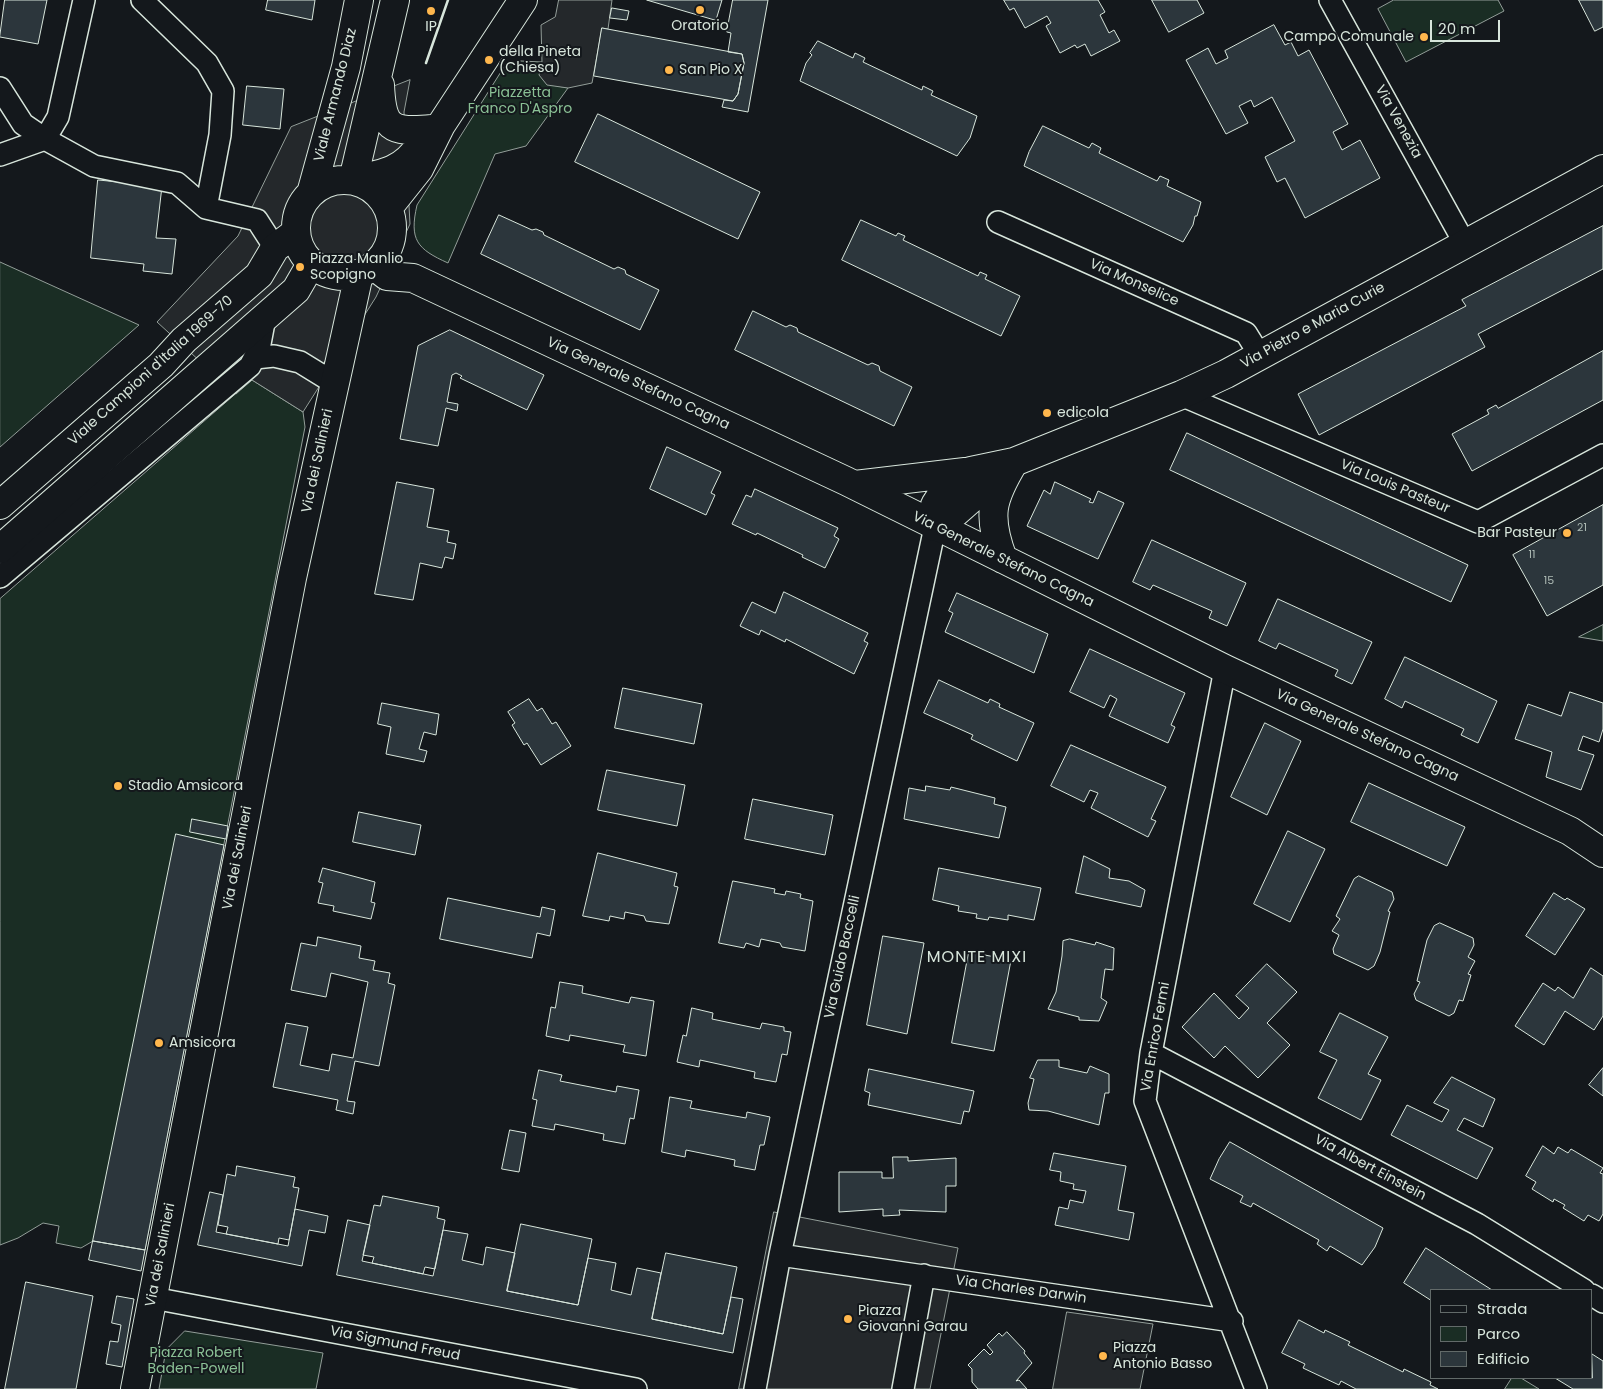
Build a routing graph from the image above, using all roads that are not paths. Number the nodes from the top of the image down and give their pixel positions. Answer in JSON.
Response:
{"nodes":[{"id":1,"x":84,"y":0,"type":"edge"},
{"id":2,"x":142,"y":0,"type":"edge"},
{"id":3,"x":359,"y":0,"type":"edge"},
{"id":4,"x":395,"y":0,"type":"edge"},
{"id":5,"x":524,"y":0,"type":"edge"},
{"id":6,"x":1330,"y":0,"type":"edge"},
{"id":7,"x":380,"y":71,"type":"junction"},
{"id":8,"x":0,"y":88,"type":"edge"},
{"id":9,"x":437,"y":127,"type":"junction"},
{"id":10,"x":45,"y":139,"type":"junction"},
{"id":11,"x":0,"y":155,"type":"edge"},
{"id":12,"x":1603,"y":169,"type":"edge"},
{"id":13,"x":353,"y":180,"type":"junction"},
{"id":14,"x":312,"y":190,"type":"junction"},
{"id":15,"x":206,"y":208,"type":"junction"},
{"id":16,"x":390,"y":217,"type":"junction"},
{"id":17,"x":998,"y":222,"type":"dead end"},
{"id":18,"x":285,"y":240,"type":"junction"},
{"id":19,"x":1465,"y":244,"type":"junction"},
{"id":20,"x":311,"y":264,"type":"junction"},
{"id":21,"x":413,"y":278,"type":"junction"},
{"id":22,"x":362,"y":280,"type":"junction"},
{"id":23,"x":265,"y":316,"type":"junction"},
{"id":24,"x":343,"y":351,"type":"junction"},
{"id":25,"x":1259,"y":354,"type":"junction"},
{"id":26,"x":255,"y":358,"type":"junction"},
{"id":27,"x":1181,"y":395,"type":"junction"},
{"id":28,"x":1603,"y":455,"type":"edge"},
{"id":29,"x":971,"y":471,"type":"junction"},
{"id":30,"x":1008,"y":472,"type":"junction"},
{"id":31,"x":855,"y":485,"type":"junction"},
{"id":32,"x":0,"y":505,"type":"edge"},
{"id":33,"x":935,"y":527,"type":"junction"},
{"id":34,"x":0,"y":549,"type":"edge"},
{"id":35,"x":1003,"y":559,"type":"junction"},
{"id":36,"x":0,"y":577,"type":"edge"},
{"id":37,"x":1225,"y":670,"type":"junction"},
{"id":38,"x":1599,"y":849,"type":"edge"},
{"id":39,"x":1151,"y":1052,"type":"junction"},
{"id":40,"x":780,"y":1255,"type":"junction"},
{"id":41,"x":924,"y":1275,"type":"junction"},
{"id":42,"x":1582,"y":1289,"type":"edge"},
{"id":43,"x":153,"y":1298,"type":"junction"},
{"id":44,"x":1232,"y":1321,"type":"junction"},
{"id":45,"x":135,"y":1389,"type":"edge"},
{"id":46,"x":636,"y":1389,"type":"edge"},
{"id":47,"x":755,"y":1389,"type":"edge"},
{"id":48,"x":903,"y":1389,"type":"edge"},
{"id":49,"x":1256,"y":1389,"type":"edge"}],
"edges":[{"from":1,"to":10,"type":"street"},
{"from":2,"to":15,"type":"street"},
{"from":3,"to":14,"type":"street","name":"Viale Armando Diaz"},
{"from":4,"to":7,"type":"street"},
{"from":5,"to":9,"type":"street"},
{"from":6,"to":19,"type":"street","name":"Via Venezia"},
{"from":7,"to":9,"type":"street"},
{"from":7,"to":13,"type":"street"},
{"from":8,"to":10,"type":"street"},
{"from":9,"to":13,"type":"street"},
{"from":9,"to":16,"type":"street"},
{"from":10,"to":11,"type":"street"},
{"from":10,"to":15,"type":"street"},
{"from":12,"to":19,"type":"street","name":"Via Pietro e Maria Curie"},
{"from":13,"to":14,"type":"street"},
{"from":13,"to":16,"type":"street"},
{"from":14,"to":18,"type":"street"},
{"from":15,"to":18,"type":"street"},
{"from":16,"to":21,"type":"street"},
{"from":16,"to":22,"type":"street"},
{"from":17,"to":25,"type":"street","name":"Via Monselice"},
{"from":18,"to":20,"type":"street"},
{"from":18,"to":32,"type":"street","name":"Viale Campioni d'Italia 1969-70"},
{"from":19,"to":25,"type":"street","name":"Via Pietro e Maria Curie"},
{"from":20,"to":22,"type":"street"},
{"from":20,"to":23,"type":"street"},
{"from":21,"to":22,"type":"street","name":"Via Generale Stefano Cagna"},
{"from":21,"to":31,"type":"street","name":"Via Generale Stefano Cagna"},
{"from":22,"to":24,"type":"street","name":"Via dei Salinieri"},
{"from":23,"to":26,"type":"street"},
{"from":23,"to":34,"type":"street"},
{"from":24,"to":26,"type":"street"},
{"from":24,"to":43,"type":"street","name":"Via dei Salinieri"},
{"from":25,"to":27,"type":"street","name":"Via Pietro e Maria Curie"},
{"from":26,"to":36,"type":"street"},
{"from":27,"to":28,"type":"street","name":"Via Louis Pasteur"},
{"from":27,"to":30,"type":"street","name":"Via Pietro e Maria Curie"},
{"from":29,"to":30,"type":"street","name":"Via Pietro e Maria Curie"},
{"from":29,"to":31,"type":"street","name":"Via Pietro e Maria Curie"},
{"from":29,"to":33,"type":"street","name":"Via Pietro e Maria Curie"},
{"from":30,"to":33,"type":"street","name":"Via Pietro e Maria Curie"},
{"from":30,"to":35,"type":"street"},
{"from":31,"to":33,"type":"street","name":"Via Generale Stefano Cagna"},
{"from":33,"to":35,"type":"street","name":"Via Generale Stefano Cagna"},
{"from":33,"to":40,"type":"street","name":"Via Guido Baccelli"},
{"from":35,"to":37,"type":"street","name":"Via Generale Stefano Cagna"},
{"from":37,"to":38,"type":"street","name":"Via Generale Stefano Cagna"},
{"from":37,"to":39,"type":"street","name":"Via Enrico Fermi"},
{"from":39,"to":42,"type":"street","name":"Via Albert Einstein"},
{"from":39,"to":44,"type":"street","name":"Via Enrico Fermi"},
{"from":40,"to":41,"type":"street"},
{"from":40,"to":47,"type":"street","name":"Via Guido Baccelli"},
{"from":41,"to":44,"type":"street","name":"Via Charles Darwin"},
{"from":41,"to":48,"type":"street"},
{"from":43,"to":45,"type":"street","name":"Via dei Salinieri"},
{"from":43,"to":46,"type":"street","name":"Via Sigmund Freud"},
{"from":44,"to":49,"type":"street","name":"Via Enrico Fermi"}]}
